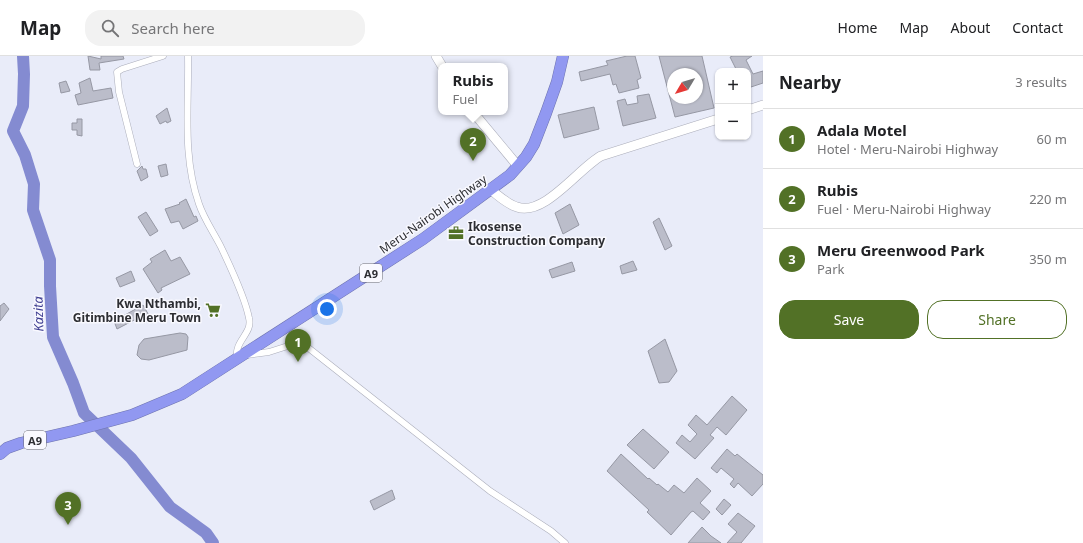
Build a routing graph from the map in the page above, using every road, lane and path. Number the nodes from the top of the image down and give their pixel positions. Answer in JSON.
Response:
{"nodes":[{"id":1,"x":163,"y":56,"type":"edge"},
{"id":2,"x":188,"y":56,"type":"edge"},
{"id":3,"x":563,"y":56,"type":"edge"},
{"id":4,"x":763,"y":105,"type":"edge"},
{"id":5,"x":751,"y":109,"type":"edge"},
{"id":6,"x":475,"y":115,"type":"edge"},
{"id":7,"x":715,"y":120,"type":"edge"},
{"id":8,"x":137,"y":164,"type":"dead end"},
{"id":9,"x":517,"y":165,"type":"junction"},
{"id":10,"x":491,"y":190,"type":"junction"},
{"id":11,"x":240,"y":357,"type":"junction"},
{"id":12,"x":0,"y":454,"type":"edge"},
{"id":13,"x":565,"y":543,"type":"edge"}],
"edges":[{"from":1,"to":8,"type":"street"},
{"from":2,"to":11,"type":"street"},
{"from":3,"to":9,"type":"highway","name":"Meru-Nairobi Highway","number":"A9"},
{"from":4,"to":5,"type":"street"},
{"from":6,"to":9,"type":"street"},
{"from":7,"to":10,"type":"street"},
{"from":9,"to":10,"type":"highway","name":"Meru-Nairobi Highway","number":"A9"},
{"from":10,"to":11,"type":"highway","name":"Meru-Nairobi Highway","number":"A9"},
{"from":11,"to":12,"type":"highway","name":"Meru-Nairobi Highway","number":"A9"},
{"from":11,"to":13,"type":"street"}]}
